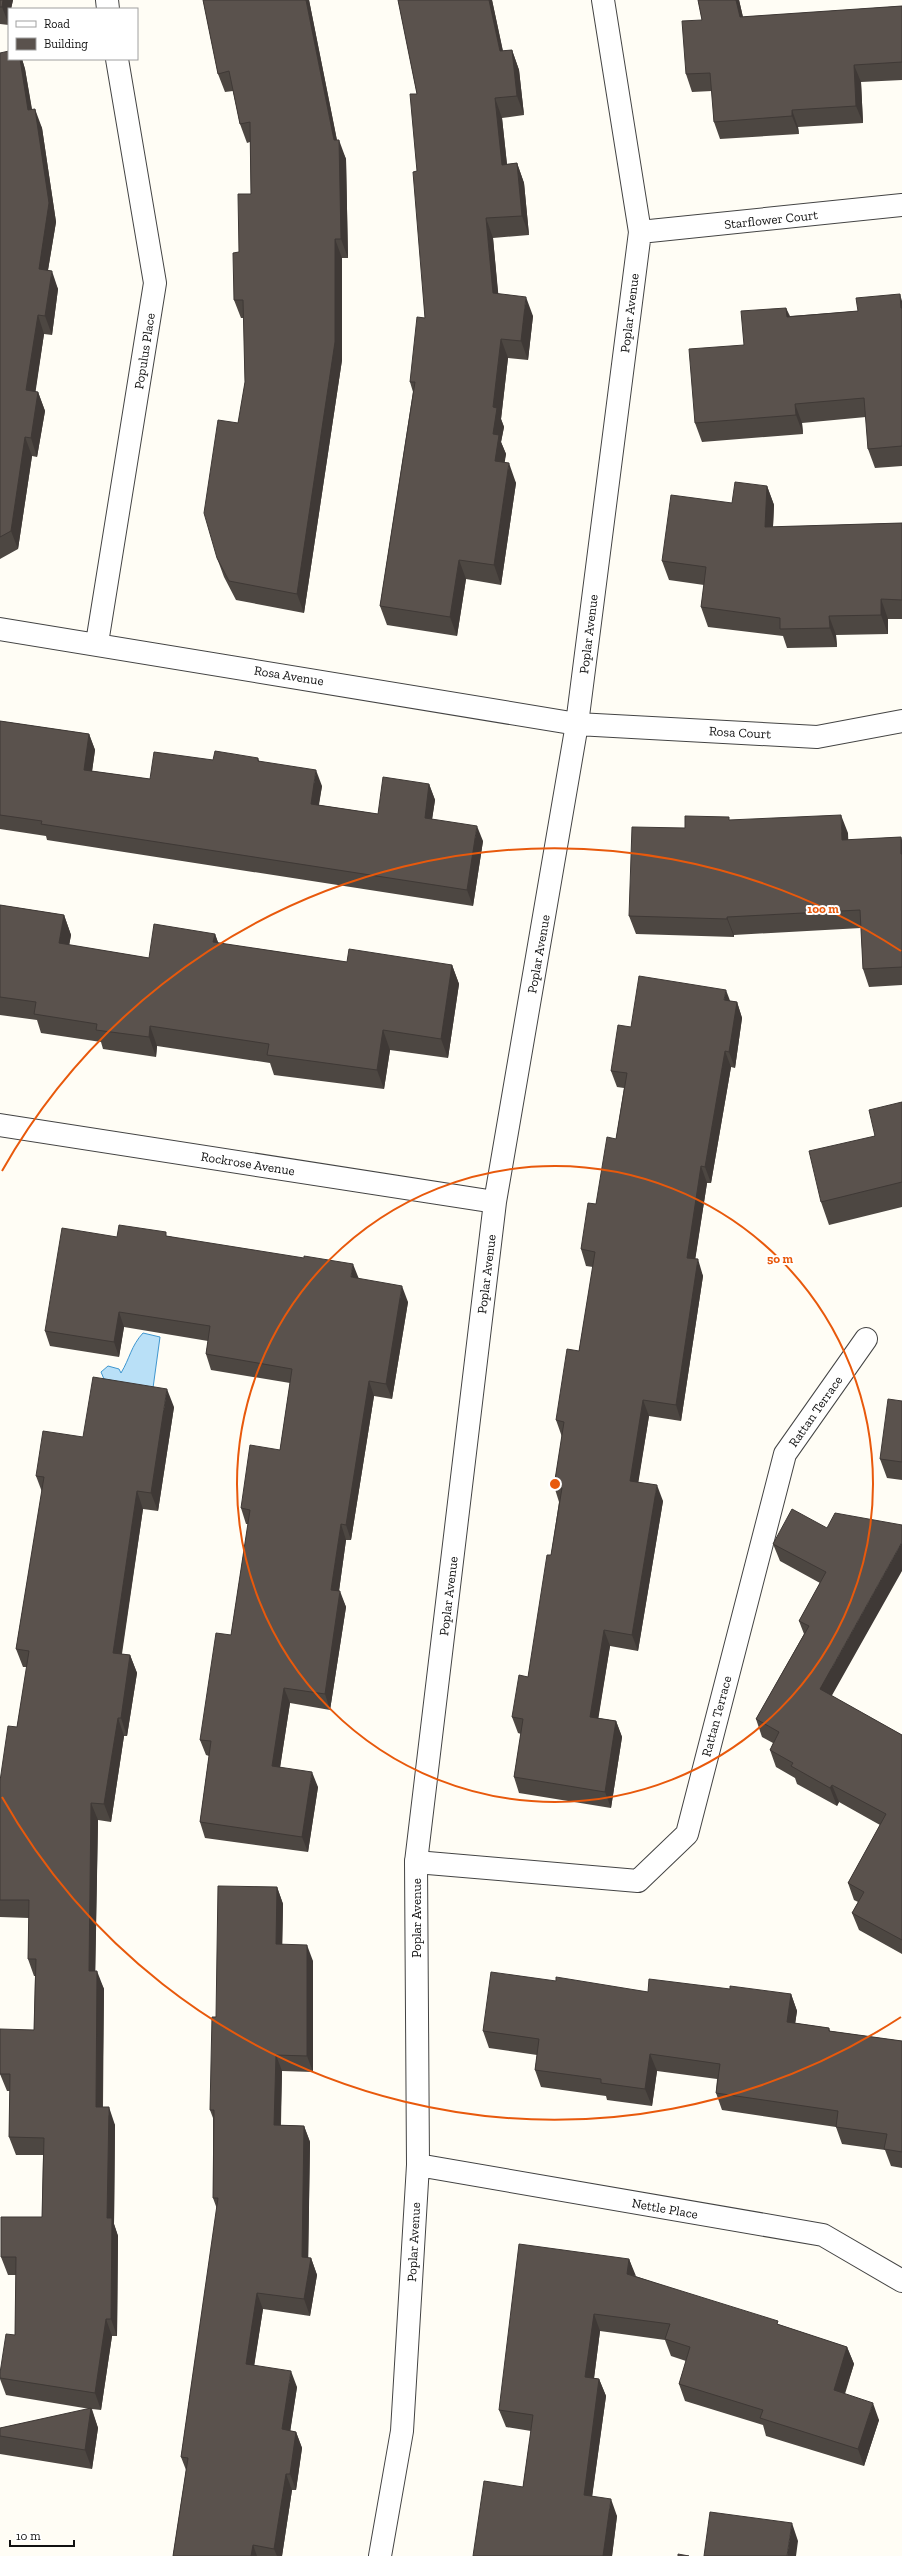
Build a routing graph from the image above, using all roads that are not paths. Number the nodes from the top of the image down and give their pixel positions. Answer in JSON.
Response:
{"nodes":[{"id":1,"x":603,"y":0,"type":"edge"},
{"id":2,"x":117,"y":60,"type":"edge"},
{"id":3,"x":902,"y":205,"type":"edge"},
{"id":4,"x":640,"y":232,"type":"junction"},
{"id":5,"x":0,"y":629,"type":"edge"},
{"id":6,"x":97,"y":643,"type":"junction"},
{"id":7,"x":902,"y":721,"type":"edge"},
{"id":8,"x":577,"y":724,"type":"junction"},
{"id":9,"x":0,"y":1126,"type":"edge"},
{"id":10,"x":495,"y":1202,"type":"junction"},
{"id":11,"x":866,"y":1339,"type":"dead end"},
{"id":12,"x":416,"y":1862,"type":"junction"},
{"id":13,"x":418,"y":2165,"type":"junction"},
{"id":14,"x":902,"y":2280,"type":"edge"},
{"id":15,"x":380,"y":2556,"type":"edge"}],
"edges":[{"from":1,"to":4,"type":"street","name":"Poplar Avenue"},
{"from":2,"to":6,"type":"street","name":"Populus Place"},
{"from":3,"to":4,"type":"street","name":"Starflower Court"},
{"from":4,"to":8,"type":"street","name":"Poplar Avenue"},
{"from":5,"to":6,"type":"street","name":"Rosa Avenue"},
{"from":6,"to":8,"type":"street","name":"Rosa Avenue"},
{"from":7,"to":8,"type":"street","name":"Rosa Court"},
{"from":8,"to":10,"type":"street","name":"Poplar Avenue"},
{"from":9,"to":10,"type":"street","name":"Rockrose Avenue"},
{"from":10,"to":12,"type":"street","name":"Poplar Avenue"},
{"from":11,"to":12,"type":"street","name":"Rattan Terrace"},
{"from":12,"to":13,"type":"street","name":"Poplar Avenue"},
{"from":13,"to":14,"type":"street","name":"Nettle Place"},
{"from":13,"to":15,"type":"street","name":"Poplar Avenue"}]}
